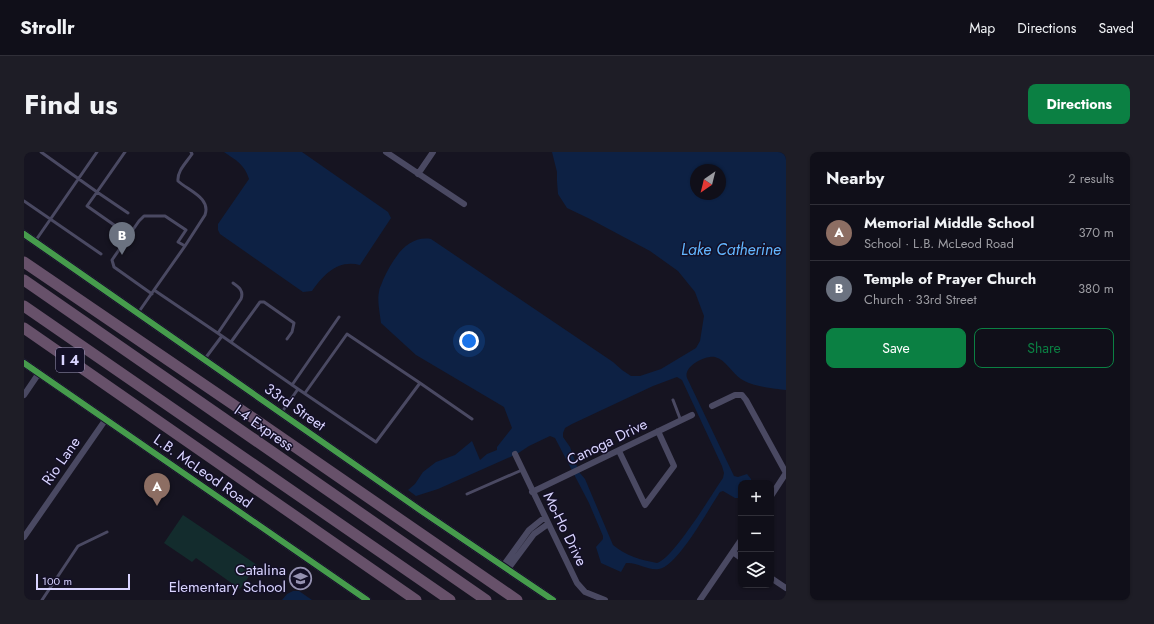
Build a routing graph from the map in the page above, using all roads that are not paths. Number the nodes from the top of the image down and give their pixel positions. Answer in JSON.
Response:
{"nodes":[{"id":1,"x":41,"y":152,"type":"edge"},
{"id":2,"x":98,"y":152,"type":"edge"},
{"id":3,"x":125,"y":152,"type":"edge"},
{"id":4,"x":191,"y":152,"type":"edge"},
{"id":5,"x":386,"y":152,"type":"edge"},
{"id":6,"x":432,"y":152,"type":"edge"},
{"id":7,"x":418,"y":174,"type":"junction"},
{"id":8,"x":79,"y":178,"type":"junction"},
{"id":9,"x":97,"y":192,"type":"junction"},
{"id":10,"x":24,"y":201,"type":"edge"},
{"id":11,"x":464,"y":204,"type":"dead end"},
{"id":12,"x":128,"y":213,"type":"dead end"},
{"id":13,"x":50,"y":219,"type":"junction"},
{"id":14,"x":117,"y":227,"type":"dead end"},
{"id":15,"x":24,"y":234,"type":"edge"},
{"id":16,"x":35,"y":242,"type":"junction"},
{"id":17,"x":185,"y":246,"type":"junction"},
{"id":18,"x":101,"y":254,"type":"dead end"},
{"id":19,"x":24,"y":262,"type":"edge"},
{"id":20,"x":24,"y":280,"type":"edge"},
{"id":21,"x":233,"y":283,"type":"dead end"},
{"id":22,"x":154,"y":290,"type":"junction"},
{"id":23,"x":152,"y":294,"type":"junction"},
{"id":24,"x":24,"y":306,"type":"edge"},
{"id":25,"x":138,"y":314,"type":"junction"},
{"id":26,"x":339,"y":317,"type":"dead end"},
{"id":27,"x":24,"y":328,"type":"edge"},
{"id":28,"x":218,"y":333,"type":"junction"},
{"id":29,"x":24,"y":335,"type":"edge"},
{"id":30,"x":222,"y":336,"type":"junction"},
{"id":31,"x":288,"y":339,"type":"dead end"},
{"id":32,"x":231,"y":342,"type":"junction"},
{"id":33,"x":204,"y":360,"type":"junction"},
{"id":34,"x":24,"y":363,"type":"edge"},
{"id":35,"x":39,"y":373,"type":"junction"},
{"id":36,"x":420,"y":384,"type":"junction"},
{"id":37,"x":292,"y":385,"type":"junction"},
{"id":38,"x":298,"y":389,"type":"junction"},
{"id":39,"x":117,"y":393,"type":"junction"},
{"id":40,"x":305,"y":394,"type":"junction"},
{"id":41,"x":24,"y":395,"type":"edge"},
{"id":42,"x":673,"y":400,"type":"dead end"},
{"id":43,"x":712,"y":406,"type":"dead end"},
{"id":44,"x":281,"y":413,"type":"junction"},
{"id":45,"x":692,"y":415,"type":"dead end"},
{"id":46,"x":106,"y":419,"type":"junction"},
{"id":47,"x":472,"y":420,"type":"dead end"},
{"id":48,"x":681,"y":421,"type":"junction"},
{"id":49,"x":658,"y":432,"type":"junction"},
{"id":50,"x":619,"y":450,"type":"junction"},
{"id":51,"x":515,"y":454,"type":"dead end"},
{"id":52,"x":522,"y":470,"type":"junction"},
{"id":53,"x":786,"y":473,"type":"edge"},
{"id":54,"x":774,"y":491,"type":"edge"},
{"id":55,"x":532,"y":492,"type":"junction"},
{"id":56,"x":468,"y":494,"type":"dead end"},
{"id":57,"x":545,"y":517,"type":"junction"},
{"id":58,"x":548,"y":524,"type":"junction"},
{"id":59,"x":107,"y":532,"type":"dead end"},
{"id":60,"x":24,"y":537,"type":"edge"},
{"id":61,"x":738,"y":544,"type":"edge"},
{"id":62,"x":733,"y":552,"type":"junction"},
{"id":63,"x":738,"y":556,"type":"edge"},
{"id":64,"x":505,"y":567,"type":"junction"},
{"id":65,"x":774,"y":580,"type":"edge"},
{"id":66,"x":786,"y":588,"type":"edge"},
{"id":67,"x":42,"y":600,"type":"edge"},
{"id":68,"x":367,"y":600,"type":"edge"},
{"id":69,"x":416,"y":600,"type":"edge"},
{"id":70,"x":450,"y":600,"type":"edge"},
{"id":71,"x":486,"y":600,"type":"edge"},
{"id":72,"x":517,"y":600,"type":"edge"},
{"id":73,"x":553,"y":600,"type":"edge"},
{"id":74,"x":605,"y":600,"type":"edge"},
{"id":75,"x":700,"y":600,"type":"edge"}],
"edges":[{"from":1,"to":8,"type":"lane"},
{"from":2,"to":8,"type":"lane"},
{"from":3,"to":9,"type":"lane"},
{"from":4,"to":17,"type":"lane"},
{"from":5,"to":7,"type":"street"},
{"from":6,"to":7,"type":"street"},
{"from":7,"to":11,"type":"street"},
{"from":8,"to":9,"type":"lane"},
{"from":8,"to":13,"type":"lane"},
{"from":9,"to":12,"type":"lane"},
{"from":9,"to":14,"type":"lane"},
{"from":10,"to":13,"type":"lane"},
{"from":13,"to":16,"type":"lane"},
{"from":13,"to":18,"type":"lane"},
{"from":15,"to":16,"type":"street","name":"33rd Street"},
{"from":16,"to":25,"type":"street","name":"33rd Street"},
{"from":17,"to":22,"type":"lane"},
{"from":17,"to":23,"type":"lane"},
{"from":19,"to":72,"type":"highway"},
{"from":20,"to":71,"type":"highway","name":"I-4 Express"},
{"from":21,"to":28,"type":"lane"},
{"from":22,"to":23,"type":"lane"},
{"from":22,"to":28,"type":"lane"},
{"from":23,"to":25,"type":"lane"},
{"from":24,"to":70,"type":"highway"},
{"from":25,"to":33,"type":"street","name":"33rd Street"},
{"from":26,"to":37,"type":"lane"},
{"from":27,"to":39,"type":"highway","number":"I 4"},
{"from":28,"to":30,"type":"lane"},
{"from":29,"to":39,"type":"highway"},
{"from":30,"to":32,"type":"lane"},
{"from":30,"to":33,"type":"lane"},
{"from":31,"to":32,"type":"lane"},
{"from":32,"to":37,"type":"lane"},
{"from":33,"to":44,"type":"street","name":"33rd Street"},
{"from":34,"to":35,"type":"street","name":"L.B. McLeod Road"},
{"from":35,"to":41,"type":"street"},
{"from":35,"to":46,"type":"street","name":"L.B. McLeod Road"},
{"from":36,"to":40,"type":"lane"},
{"from":36,"to":40,"type":"lane"},
{"from":36,"to":47,"type":"lane"},
{"from":37,"to":38,"type":"lane"},
{"from":38,"to":40,"type":"lane"},
{"from":38,"to":44,"type":"lane"},
{"from":39,"to":69,"type":"highway","number":"I 4"},
{"from":42,"to":48,"type":"lane"},
{"from":43,"to":53,"type":"street"},
{"from":44,"to":64,"type":"street","name":"33rd Street"},
{"from":45,"to":48,"type":"street","name":"Canoga Drive"},
{"from":46,"to":60,"type":"street","name":"Rio Lane"},
{"from":46,"to":68,"type":"street","name":"L.B. McLeod Road"},
{"from":48,"to":49,"type":"street","name":"Canoga Drive"},
{"from":49,"to":50,"type":"street","name":"Canoga Drive"},
{"from":49,"to":50,"type":"street"},
{"from":50,"to":55,"type":"street","name":"Canoga Drive"},
{"from":51,"to":52,"type":"street","name":"Mo-Ho Drive"},
{"from":52,"to":55,"type":"street","name":"Mo-Ho Drive"},
{"from":52,"to":56,"type":"lane"},
{"from":53,"to":54,"type":"street"},
{"from":55,"to":57,"type":"street","name":"Mo-Ho Drive"},
{"from":57,"to":58,"type":"street","name":"Mo-Ho Drive"},
{"from":57,"to":64,"type":"street"},
{"from":58,"to":64,"type":"street"},
{"from":58,"to":74,"type":"street","name":"Mo-Ho Drive"},
{"from":59,"to":67,"type":"lane"},
{"from":61,"to":62,"type":"street"},
{"from":62,"to":63,"type":"street"},
{"from":62,"to":75,"type":"street"},
{"from":64,"to":73,"type":"street","name":"33rd Street"},
{"from":65,"to":66,"type":"street"}]}
